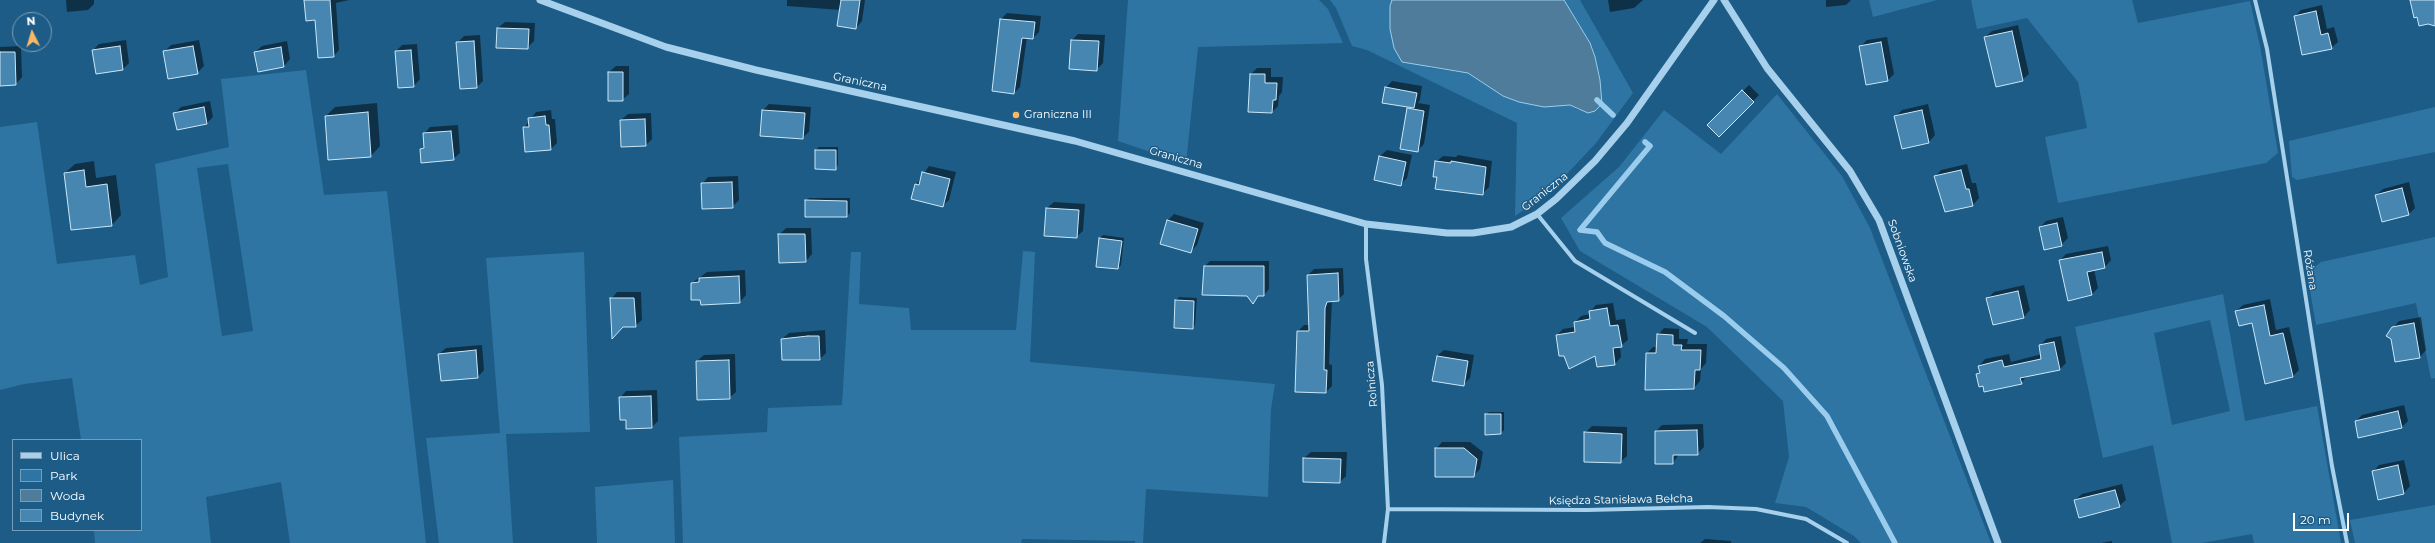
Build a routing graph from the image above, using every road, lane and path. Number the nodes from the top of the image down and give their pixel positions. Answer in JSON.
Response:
{"nodes":[{"id":1,"x":540,"y":0,"type":"edge"},
{"id":2,"x":1714,"y":0,"type":"edge"},
{"id":3,"x":1724,"y":0,"type":"edge"},
{"id":4,"x":2255,"y":0,"type":"edge"},
{"id":5,"x":1537,"y":214,"type":"junction"},
{"id":6,"x":1366,"y":224,"type":"junction"},
{"id":7,"x":1695,"y":333,"type":"dead end"},
{"id":8,"x":1388,"y":509,"type":"junction"},
{"id":9,"x":1384,"y":543,"type":"edge"},
{"id":10,"x":1847,"y":543,"type":"edge"},
{"id":11,"x":1998,"y":543,"type":"edge"},
{"id":12,"x":2347,"y":543,"type":"edge"}],
"edges":[{"from":1,"to":6,"type":"street","name":"Graniczna"},
{"from":2,"to":5,"type":"street","name":"Graniczna"},
{"from":3,"to":11,"type":"street","name":"Sobniowska"},
{"from":4,"to":12,"type":"street","name":"Różana"},
{"from":5,"to":6,"type":"street","name":"Graniczna"},
{"from":5,"to":7,"type":"street"},
{"from":6,"to":8,"type":"street","name":"Rolnicza"},
{"from":8,"to":9,"type":"street","name":"Rolnicza"},
{"from":8,"to":10,"type":"street","name":"Księdza Stanisława Bełcha"}]}
